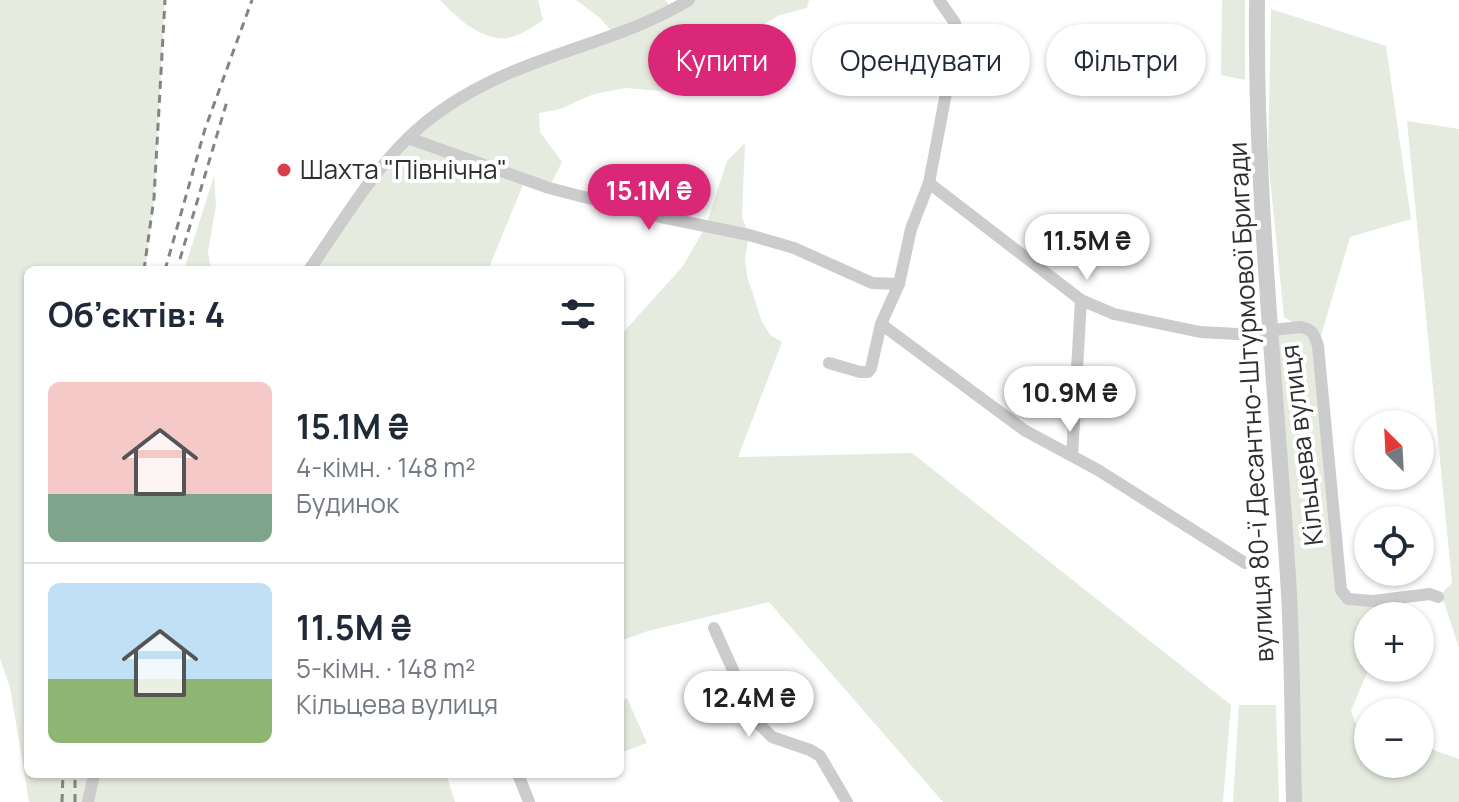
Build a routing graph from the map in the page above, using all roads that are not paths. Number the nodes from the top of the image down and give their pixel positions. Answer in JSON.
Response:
{"nodes":[{"id":1,"x":689,"y":0,"type":"edge"},
{"id":2,"x":939,"y":0,"type":"edge"},
{"id":3,"x":1257,"y":0,"type":"edge"},
{"id":4,"x":408,"y":138,"type":"junction"},
{"id":5,"x":929,"y":183,"type":"junction"},
{"id":6,"x":312,"y":266,"type":"edge"},
{"id":7,"x":899,"y":284,"type":"junction"},
{"id":8,"x":1081,"y":300,"type":"junction"},
{"id":9,"x":881,"y":324,"type":"junction"},
{"id":10,"x":1270,"y":330,"type":"junction"},
{"id":11,"x":829,"y":363,"type":"dead end"},
{"id":12,"x":1072,"y":456,"type":"junction"},
{"id":13,"x":1245,"y":563,"type":"dead end"},
{"id":14,"x":1438,"y":597,"type":"dead end"},
{"id":15,"x":714,"y":628,"type":"dead end"},
{"id":16,"x":93,"y":778,"type":"edge"},
{"id":17,"x":520,"y":778,"type":"edge"},
{"id":18,"x":88,"y":802,"type":"edge"},
{"id":19,"x":529,"y":802,"type":"edge"},
{"id":20,"x":847,"y":802,"type":"edge"},
{"id":21,"x":1294,"y":802,"type":"edge"}],
"edges":[{"from":1,"to":4,"type":"street"},
{"from":2,"to":5,"type":"street"},
{"from":3,"to":10,"type":"street","name":"вулиця 80-ї Десантно-Штурмової Бригади"},
{"from":4,"to":6,"type":"street"},
{"from":4,"to":7,"type":"street"},
{"from":5,"to":7,"type":"street"},
{"from":5,"to":8,"type":"street","name":"Кільцева вулиця"},
{"from":7,"to":9,"type":"street"},
{"from":8,"to":10,"type":"street","name":"Кільцева вулиця"},
{"from":8,"to":12,"type":"street"},
{"from":9,"to":11,"type":"street"},
{"from":9,"to":12,"type":"street"},
{"from":10,"to":14,"type":"street","name":"Кільцева вулиця"},
{"from":10,"to":21,"type":"street","name":"вулиця 80-ї Десантно-Штурмової Бригади"},
{"from":12,"to":13,"type":"street"},
{"from":15,"to":20,"type":"street"},
{"from":16,"to":18,"type":"street"},
{"from":17,"to":19,"type":"street"}]}
